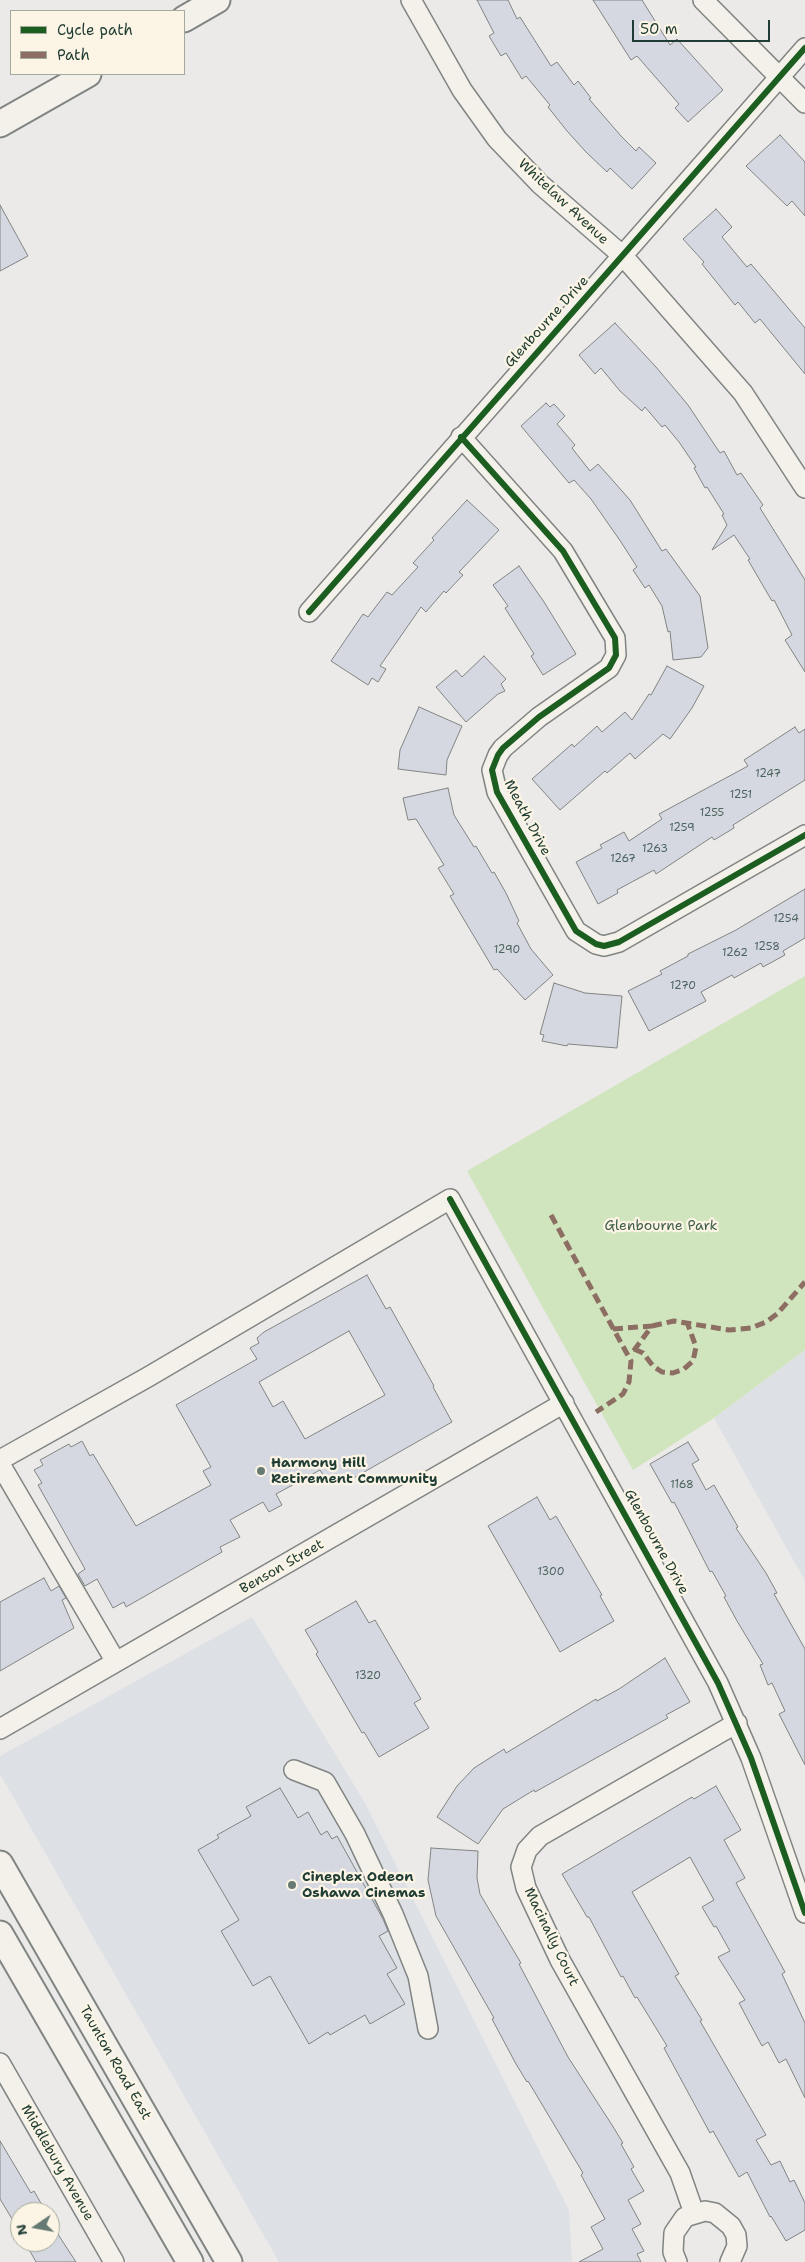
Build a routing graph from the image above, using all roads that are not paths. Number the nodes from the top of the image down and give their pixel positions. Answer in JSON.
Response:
{"nodes":[{"id":1,"x":217,"y":0,"type":"edge"},
{"id":2,"x":411,"y":0,"type":"edge"},
{"id":3,"x":704,"y":0,"type":"edge"},
{"id":4,"x":185,"y":18,"type":"edge"},
{"id":5,"x":805,"y":48,"type":"edge"},
{"id":6,"x":86,"y":75,"type":"edge"},
{"id":7,"x":780,"y":77,"type":"junction"},
{"id":8,"x":805,"y":103,"type":"edge"},
{"id":9,"x":0,"y":124,"type":"edge"},
{"id":10,"x":623,"y":256,"type":"junction"},
{"id":11,"x":461,"y":437,"type":"junction"},
{"id":12,"x":805,"y":488,"type":"edge"},
{"id":13,"x":309,"y":612,"type":"dead end"},
{"id":14,"x":805,"y":835,"type":"edge"},
{"id":15,"x":564,"y":1404,"type":"junction"},
{"id":16,"x":0,"y":1460,"type":"edge"},
{"id":17,"x":0,"y":1464,"type":"edge"},
{"id":18,"x":116,"y":1662,"type":"junction"},
{"id":19,"x":737,"y":1723,"type":"junction"},
{"id":20,"x":0,"y":1729,"type":"edge"},
{"id":21,"x":294,"y":1770,"type":"dead end"},
{"id":22,"x":0,"y":1864,"type":"edge"},
{"id":23,"x":805,"y":1913,"type":"edge"},
{"id":24,"x":0,"y":1934,"type":"edge"},
{"id":25,"x":428,"y":2029,"type":"dead end"},
{"id":26,"x":0,"y":2063,"type":"edge"},
{"id":27,"x":694,"y":2213,"type":"junction"},
{"id":28,"x":114,"y":2262,"type":"edge"},
{"id":29,"x":190,"y":2262,"type":"edge"},
{"id":30,"x":229,"y":2262,"type":"edge"},
{"id":31,"x":677,"y":2262,"type":"edge"},
{"id":32,"x":730,"y":2262,"type":"edge"}],
"edges":[{"from":1,"to":4,"type":"main road"},
{"from":2,"to":10,"type":"street","name":"Whitelaw Avenue"},
{"from":3,"to":7,"type":"street"},
{"from":5,"to":7,"type":"street","name":"Glenbourne Drive"},
{"from":6,"to":9,"type":"main road"},
{"from":7,"to":8,"type":"street"},
{"from":7,"to":10,"type":"street","name":"Glenbourne Drive"},
{"from":10,"to":11,"type":"street","name":"Glenbourne Drive"},
{"from":10,"to":12,"type":"street","name":"Whitelaw Avenue"},
{"from":11,"to":13,"type":"street","name":"Glenbourne Drive"},
{"from":11,"to":14,"type":"street","name":"Meath Drive"},
{"from":15,"to":16,"type":"street","name":"Glenbourne Drive"},
{"from":15,"to":18,"type":"street","name":"Benson Street"},
{"from":15,"to":19,"type":"street","name":"Glenbourne Drive"},
{"from":17,"to":18,"type":"street"},
{"from":18,"to":20,"type":"street","name":"Benson Street"},
{"from":19,"to":23,"type":"street","name":"Glenbourne Drive"},
{"from":19,"to":27,"type":"street","name":"Macinally Court"},
{"from":21,"to":25,"type":"street"},
{"from":22,"to":30,"type":"main road","name":"Taunton Road East"},
{"from":24,"to":29,"type":"main road"},
{"from":26,"to":28,"type":"street","name":"Middlebury Avenue"},
{"from":27,"to":31,"type":"street"},
{"from":27,"to":32,"type":"street"}]}
